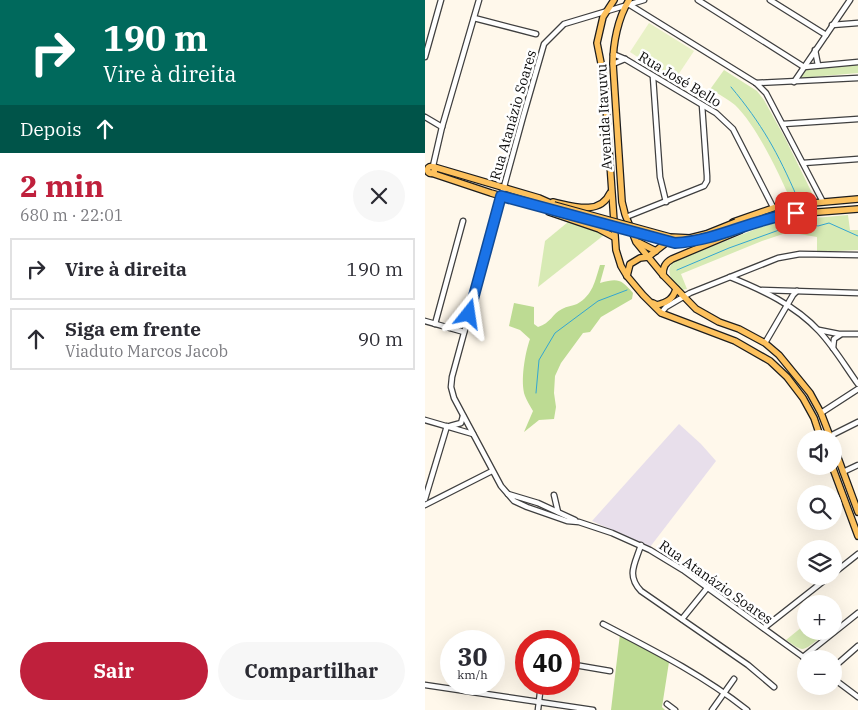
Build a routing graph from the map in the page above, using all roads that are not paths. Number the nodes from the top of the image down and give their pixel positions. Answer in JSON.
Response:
{"nodes":[{"id":1,"x":441,"y":0,"type":"edge"},
{"id":2,"x":479,"y":0,"type":"edge"},
{"id":3,"x":614,"y":0,"type":"edge"},
{"id":4,"x":644,"y":0,"type":"edge"},
{"id":5,"x":698,"y":0,"type":"edge"},
{"id":6,"x":770,"y":0,"type":"edge"},
{"id":7,"x":780,"y":0,"type":"edge"},
{"id":8,"x":850,"y":0,"type":"edge"},
{"id":9,"x":628,"y":4,"type":"edge"},
{"id":10,"x":780,"y":6,"type":"junction"},
{"id":11,"x":606,"y":12,"type":"junction"},
{"id":12,"x":473,"y":18,"type":"junction"},
{"id":13,"x":858,"y":23,"type":"edge"},
{"id":14,"x":833,"y":25,"type":"junction"},
{"id":15,"x":536,"y":34,"type":"dead end"},
{"id":16,"x":826,"y":35,"type":"junction"},
{"id":17,"x":815,"y":50,"type":"junction"},
{"id":18,"x":613,"y":54,"type":"junction"},
{"id":19,"x":425,"y":57,"type":"edge"},
{"id":20,"x":625,"y":59,"type":"junction"},
{"id":21,"x":858,"y":62,"type":"edge"},
{"id":22,"x":613,"y":64,"type":"junction"},
{"id":23,"x":818,"y":66,"type":"junction"},
{"id":24,"x":804,"y":67,"type":"junction"},
{"id":25,"x":653,"y":77,"type":"junction"},
{"id":26,"x":858,"y":78,"type":"edge"},
{"id":27,"x":794,"y":82,"type":"junction"},
{"id":28,"x":756,"y":83,"type":"junction"},
{"id":29,"x":702,"y":105,"type":"junction"},
{"id":30,"x":716,"y":113,"type":"junction"},
{"id":31,"x":425,"y":117,"type":"edge"},
{"id":32,"x":858,"y":119,"type":"edge"},
{"id":33,"x":703,"y":122,"type":"junction"},
{"id":34,"x":783,"y":124,"type":"junction"},
{"id":35,"x":442,"y":127,"type":"junction"},
{"id":36,"x":858,"y":159,"type":"edge"},
{"id":37,"x":425,"y":161,"type":"edge"},
{"id":38,"x":803,"y":163,"type":"junction"},
{"id":39,"x":431,"y":169,"type":"edge"},
{"id":40,"x":504,"y":188,"type":"junction"},
{"id":41,"x":611,"y":191,"type":"junction"},
{"id":42,"x":501,"y":196,"type":"junction"},
{"id":43,"x":539,"y":198,"type":"junction"},
{"id":44,"x":858,"y":199,"type":"edge"},
{"id":45,"x":666,"y":202,"type":"junction"},
{"id":46,"x":823,"y":202,"type":"junction"},
{"id":47,"x":542,"y":208,"type":"junction"},
{"id":48,"x":554,"y":208,"type":"junction"},
{"id":49,"x":773,"y":208,"type":"junction"},
{"id":50,"x":858,"y":209,"type":"edge"},
{"id":51,"x":626,"y":217,"type":"junction"},
{"id":52,"x":766,"y":218,"type":"junction"},
{"id":53,"x":613,"y":220,"type":"junction"},
{"id":54,"x":463,"y":221,"type":"dead end"},
{"id":55,"x":736,"y":226,"type":"junction"},
{"id":56,"x":632,"y":234,"type":"junction"},
{"id":57,"x":615,"y":237,"type":"junction"},
{"id":58,"x":636,"y":242,"type":"junction"},
{"id":59,"x":656,"y":251,"type":"junction"},
{"id":60,"x":858,"y":255,"type":"edge"},
{"id":61,"x":648,"y":257,"type":"junction"},
{"id":62,"x":640,"y":258,"type":"junction"},
{"id":63,"x":655,"y":265,"type":"junction"},
{"id":64,"x":746,"y":271,"type":"junction"},
{"id":65,"x":663,"y":275,"type":"junction"},
{"id":66,"x":627,"y":276,"type":"junction"},
{"id":67,"x":730,"y":277,"type":"junction"},
{"id":68,"x":746,"y":284,"type":"junction"},
{"id":69,"x":676,"y":289,"type":"junction"},
{"id":70,"x":761,"y":290,"type":"junction"},
{"id":71,"x":797,"y":291,"type":"junction"},
{"id":72,"x":858,"y":293,"type":"edge"},
{"id":73,"x":683,"y":297,"type":"junction"},
{"id":74,"x":649,"y":301,"type":"junction"},
{"id":75,"x":788,"y":305,"type":"junction"},
{"id":76,"x":661,"y":313,"type":"junction"},
{"id":77,"x":425,"y":321,"type":"edge"},
{"id":78,"x":435,"y":324,"type":"junction"},
{"id":79,"x":819,"y":330,"type":"junction"},
{"id":80,"x":464,"y":332,"type":"junction"},
{"id":81,"x":841,"y":334,"type":"junction"},
{"id":82,"x":858,"y":334,"type":"edge"},
{"id":83,"x":765,"y":343,"type":"junction"},
{"id":84,"x":835,"y":352,"type":"junction"},
{"id":85,"x":858,"y":384,"type":"edge"},
{"id":86,"x":858,"y":389,"type":"edge"},
{"id":87,"x":821,"y":413,"type":"junction"},
{"id":88,"x":463,"y":416,"type":"junction"},
{"id":89,"x":425,"y":420,"type":"edge"},
{"id":90,"x":815,"y":422,"type":"junction"},
{"id":91,"x":858,"y":422,"type":"edge"},
{"id":92,"x":447,"y":426,"type":"junction"},
{"id":93,"x":818,"y":430,"type":"edge"},
{"id":94,"x":827,"y":430,"type":"edge"},
{"id":95,"x":842,"y":431,"type":"edge"},
{"id":96,"x":473,"y":434,"type":"junction"},
{"id":97,"x":858,"y":465,"type":"edge"},
{"id":98,"x":492,"y":471,"type":"junction"},
{"id":99,"x":843,"y":472,"type":"joint"},
{"id":100,"x":835,"y":475,"type":"edge"},
{"id":101,"x":507,"y":493,"type":"junction"},
{"id":102,"x":553,"y":495,"type":"dead end"},
{"id":103,"x":425,"y":498,"type":"edge"},
{"id":104,"x":425,"y":505,"type":"edge"},
{"id":105,"x":546,"y":506,"type":"junction"},
{"id":106,"x":534,"y":509,"type":"junction"},
{"id":107,"x":558,"y":512,"type":"junction"},
{"id":108,"x":858,"y":512,"type":"edge"},
{"id":109,"x":579,"y":522,"type":"junction"},
{"id":110,"x":858,"y":536,"type":"edge"},
{"id":111,"x":641,"y":545,"type":"junction"},
{"id":112,"x":858,"y":554,"type":"edge"},
{"id":113,"x":842,"y":567,"type":"edge"},
{"id":114,"x":819,"y":585,"type":"edge"},
{"id":115,"x":707,"y":587,"type":"junction"},
{"id":116,"x":858,"y":613,"type":"edge"},
{"id":117,"x":682,"y":619,"type":"junction"},
{"id":118,"x":603,"y":624,"type":"dead end"},
{"id":119,"x":764,"y":628,"type":"junction"},
{"id":120,"x":858,"y":646,"type":"edge"},
{"id":121,"x":814,"y":650,"type":"edge"},
{"id":122,"x":797,"y":652,"type":"edge"},
{"id":123,"x":842,"y":660,"type":"edge"},
{"id":124,"x":580,"y":666,"type":"edge"},
{"id":125,"x":610,"y":671,"type":"dead end"},
{"id":126,"x":734,"y":679,"type":"dead end"},
{"id":127,"x":425,"y":685,"type":"edge"},
{"id":128,"x":842,"y":685,"type":"edge"},
{"id":129,"x":774,"y":687,"type":"dead end"},
{"id":130,"x":724,"y":692,"type":"junction"},
{"id":131,"x":540,"y":695,"type":"edge"},
{"id":132,"x":858,"y":696,"type":"edge"},
{"id":133,"x":539,"y":702,"type":"junction"},
{"id":134,"x":667,"y":704,"type":"dead end"},
{"id":135,"x":537,"y":710,"type":"edge"},
{"id":136,"x":593,"y":710,"type":"edge"},
{"id":137,"x":675,"y":710,"type":"edge"},
{"id":138,"x":712,"y":710,"type":"edge"},
{"id":139,"x":747,"y":710,"type":"edge"}],
"edges":[{"from":1,"to":19,"type":"street"},
{"from":2,"to":12,"type":"street"},
{"from":3,"to":11,"type":"main road","name":"Avenida Itavuvu"},
{"from":4,"to":9,"type":"street","name":"Rua Atanázio Soares"},
{"from":5,"to":24,"type":"street"},
{"from":6,"to":10,"type":"street"},
{"from":7,"to":10,"type":"street"},
{"from":8,"to":14,"type":"street"},
{"from":9,"to":11,"type":"street","name":"Rua Atanázio Soares"},
{"from":9,"to":18,"type":"main road","name":"Avenida Itavuvu"},
{"from":9,"to":28,"type":"street"},
{"from":10,"to":16,"type":"street"},
{"from":11,"to":40,"type":"street","name":"Rua Atanázio Soares"},
{"from":11,"to":41,"type":"main road","name":"Avenida Itavuvu"},
{"from":12,"to":15,"type":"street"},
{"from":12,"to":35,"type":"street"},
{"from":13,"to":14,"type":"street"},
{"from":14,"to":16,"type":"street"},
{"from":16,"to":17,"type":"street"},
{"from":17,"to":23,"type":"street"},
{"from":17,"to":24,"type":"street"},
{"from":18,"to":20,"type":"street","name":"Rua José Bello"},
{"from":18,"to":22,"type":"main road","name":"Avenida Itavuvu"},
{"from":20,"to":22,"type":"street"},
{"from":20,"to":25,"type":"street","name":"Rua José Bello"},
{"from":21,"to":23,"type":"street"},
{"from":22,"to":51,"type":"main road","name":"Avenida Itavuvu"},
{"from":23,"to":24,"type":"street"},
{"from":24,"to":27,"type":"street"},
{"from":25,"to":29,"type":"street","name":"Rua José Bello"},
{"from":25,"to":45,"type":"street"},
{"from":26,"to":27,"type":"street"},
{"from":27,"to":28,"type":"street"},
{"from":28,"to":34,"type":"street"},
{"from":29,"to":30,"type":"street","name":"Rua José Bello"},
{"from":29,"to":33,"type":"street"},
{"from":30,"to":33,"type":"street"},
{"from":30,"to":49,"type":"street","name":"Rua José Bello"},
{"from":31,"to":35,"type":"street"},
{"from":32,"to":34,"type":"street"},
{"from":33,"to":45,"type":"street"},
{"from":34,"to":38,"type":"street"},
{"from":35,"to":39,"type":"street"},
{"from":36,"to":38,"type":"street"},
{"from":37,"to":39,"type":"main road"},
{"from":38,"to":46,"type":"street"},
{"from":39,"to":40,"type":"main road"},
{"from":39,"to":42,"type":"main road"},
{"from":40,"to":42,"type":"street","name":"Rua Atanázio Soares"},
{"from":40,"to":43,"type":"main road"},
{"from":41,"to":43,"type":"main road"},
{"from":41,"to":53,"type":"main road","name":"Avenida Itavuvu"},
{"from":42,"to":47,"type":"main road"},
{"from":42,"to":80,"type":"street","name":"Rua Atanázio Soares"},
{"from":43,"to":48,"type":"main road"},
{"from":44,"to":46,"type":"main road"},
{"from":45,"to":51,"type":"street"},
{"from":46,"to":49,"type":"main road"},
{"from":47,"to":48,"type":"main road"},
{"from":47,"to":57,"type":"main road"},
{"from":48,"to":53,"type":"main road"},
{"from":48,"to":55,"type":"main road","bridge":true},
{"from":49,"to":55,"type":"main road"},
{"from":50,"to":52,"type":"main road"},
{"from":51,"to":56,"type":"main road","name":"Avenida Itavuvu"},
{"from":52,"to":55,"type":"main road"},
{"from":52,"to":65,"type":"main road"},
{"from":53,"to":56,"type":"main road","name":"Avenida Itavuvu"},
{"from":53,"to":57,"type":"main road","name":"Avenida Itavuvu"},
{"from":54,"to":78,"type":"street"},
{"from":55,"to":59,"type":"main road"},
{"from":56,"to":58,"type":"main road","name":"Avenida Itavuvu"},
{"from":57,"to":66,"type":"main road","name":"Avenida Itavuvu"},
{"from":58,"to":59,"type":"main road"},
{"from":58,"to":61,"type":"main road","name":"Avenida Itavuvu"},
{"from":59,"to":61,"type":"main road"},
{"from":60,"to":64,"type":"street"},
{"from":61,"to":62,"type":"main road"},
{"from":61,"to":63,"type":"main road","name":"Avenida Itavuvu"},
{"from":62,"to":63,"type":"main road"},
{"from":62,"to":66,"type":"main road"},
{"from":63,"to":65,"type":"main road","name":"Avenida Itavuvu"},
{"from":64,"to":67,"type":"street"},
{"from":64,"to":68,"type":"street"},
{"from":65,"to":69,"type":"main road","name":"Avenida Itavuvu"},
{"from":66,"to":74,"type":"main road","name":"Avenida Itavuvu"},
{"from":67,"to":68,"type":"street"},
{"from":67,"to":73,"type":"street"},
{"from":68,"to":70,"type":"street"},
{"from":69,"to":73,"type":"main road","name":"Avenida Itavuvu"},
{"from":69,"to":74,"type":"main road"},
{"from":70,"to":71,"type":"street"},
{"from":70,"to":75,"type":"street"},
{"from":71,"to":72,"type":"street"},
{"from":71,"to":75,"type":"street"},
{"from":73,"to":76,"type":"street"},
{"from":73,"to":83,"type":"main road","name":"Avenida Itavuvu"},
{"from":74,"to":76,"type":"main road","name":"Avenida Itavuvu"},
{"from":75,"to":79,"type":"street"},
{"from":75,"to":83,"type":"street"},
{"from":76,"to":90,"type":"main road","name":"Avenida Itavuvu"},
{"from":77,"to":78,"type":"street"},
{"from":78,"to":80,"type":"street"},
{"from":79,"to":81,"type":"street"},
{"from":79,"to":84,"type":"street"},
{"from":80,"to":88,"type":"street","name":"Rua Atanázio Soares"},
{"from":81,"to":82,"type":"street"},
{"from":81,"to":84,"type":"street"},
{"from":83,"to":87,"type":"main road","name":"Avenida Itavuvu"},
{"from":84,"to":85,"type":"street"},
{"from":86,"to":87,"type":"street"},
{"from":87,"to":90,"type":"main road"},
{"from":87,"to":94,"type":"main road","name":"Avenida Itavuvu"},
{"from":88,"to":92,"type":"street"},
{"from":88,"to":96,"type":"street","name":"Rua Atanázio Soares"},
{"from":89,"to":92,"type":"street"},
{"from":90,"to":93,"type":"main road","name":"Avenida Itavuvu"},
{"from":91,"to":95,"type":"street"},
{"from":92,"to":96,"type":"street"},
{"from":92,"to":103,"type":"street"},
{"from":96,"to":98,"type":"street","name":"Rua Atanázio Soares"},
{"from":97,"to":99,"type":"street"},
{"from":98,"to":101,"type":"street","name":"Rua Atanázio Soares"},
{"from":98,"to":104,"type":"street"},
{"from":99,"to":108,"type":"main road"},
{"from":100,"to":110,"type":"main road"},
{"from":101,"to":105,"type":"street","name":"Rua Atanázio Soares"},
{"from":101,"to":106,"type":"street","name":"Rua Atanázio Soares"},
{"from":102,"to":107,"type":"street"},
{"from":105,"to":106,"type":"street"},
{"from":105,"to":107,"type":"street","name":"Rua Atanázio Soares"},
{"from":106,"to":109,"type":"street","name":"Rua Atanázio Soares"},
{"from":107,"to":109,"type":"street","name":"Rua Atanázio Soares"},
{"from":109,"to":111,"type":"street","name":"Rua Atanázio Soares"},
{"from":111,"to":115,"type":"street","name":"Rua Atanázio Soares"},
{"from":111,"to":117,"type":"street"},
{"from":112,"to":113,"type":"street"},
{"from":114,"to":119,"type":"street"},
{"from":115,"to":117,"type":"street"},
{"from":115,"to":119,"type":"street","name":"Rua Atanázio Soares"},
{"from":116,"to":121,"type":"street"},
{"from":117,"to":129,"type":"street"},
{"from":118,"to":130,"type":"street"},
{"from":119,"to":122,"type":"street","name":"Rua Atanázio Soares"},
{"from":120,"to":123,"type":"street"},
{"from":124,"to":125,"type":"street"},
{"from":126,"to":130,"type":"street"},
{"from":127,"to":133,"type":"street"},
{"from":128,"to":132,"type":"street"},
{"from":130,"to":138,"type":"street"},
{"from":130,"to":139,"type":"street"},
{"from":131,"to":133,"type":"street"},
{"from":133,"to":135,"type":"street"},
{"from":133,"to":136,"type":"street"},
{"from":134,"to":137,"type":"street"}]}
